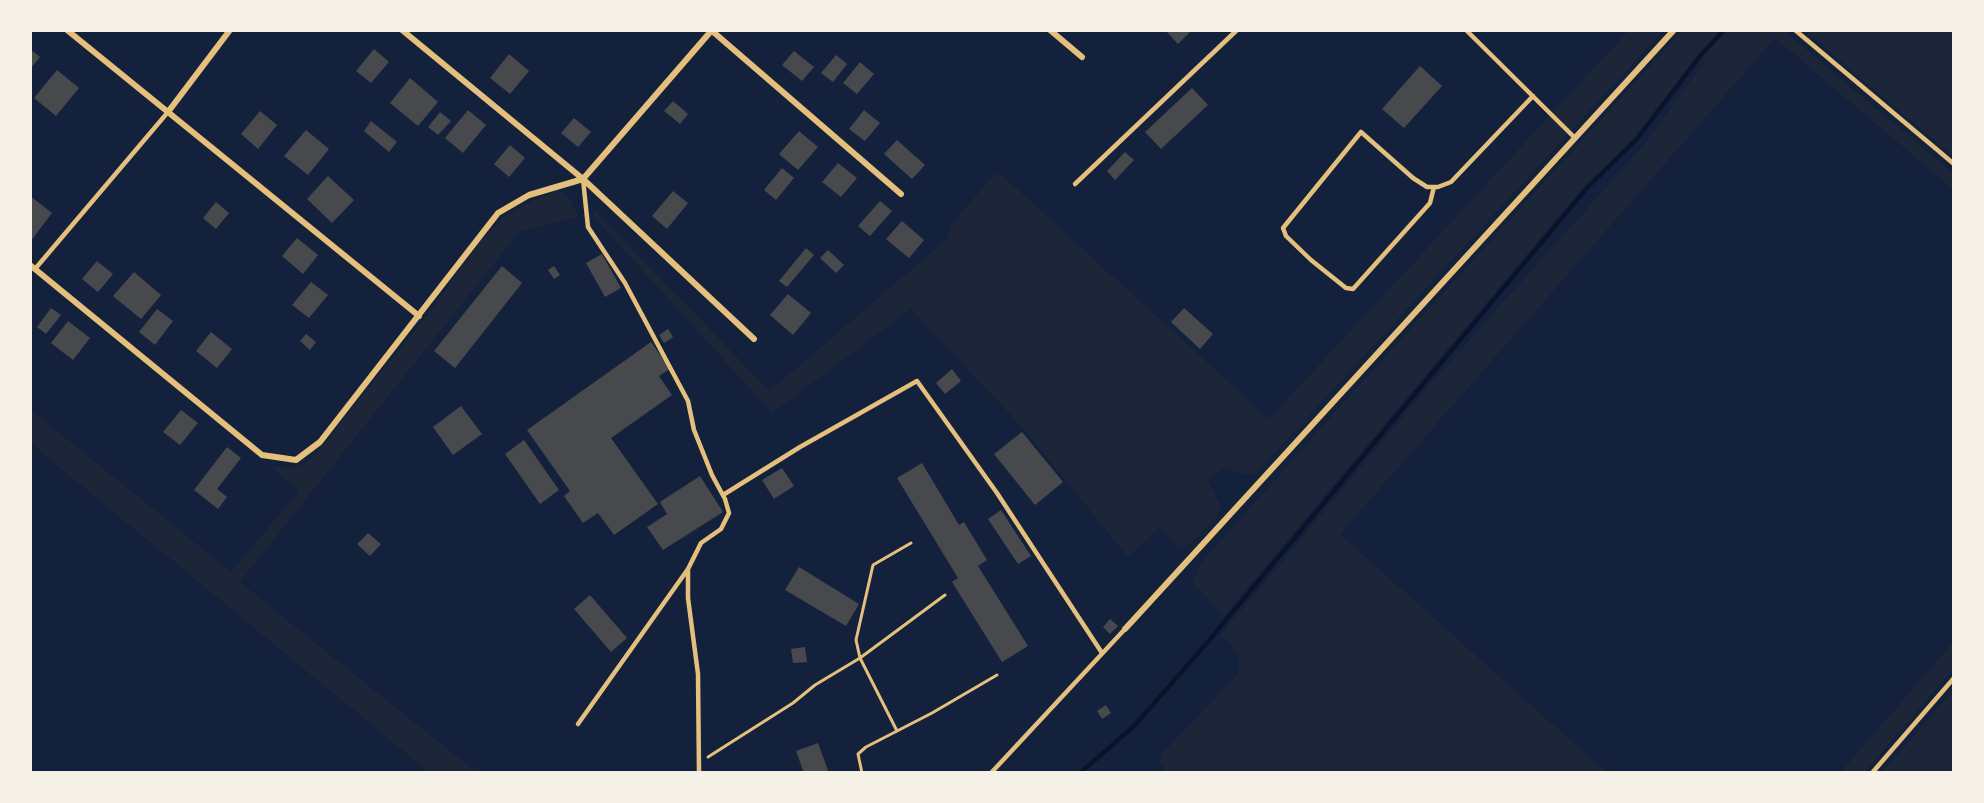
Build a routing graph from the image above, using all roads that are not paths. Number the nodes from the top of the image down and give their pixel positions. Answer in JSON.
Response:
{"nodes":[{"id":1,"x":67,"y":30,"type":"edge"},
{"id":2,"x":230,"y":30,"type":"edge"},
{"id":3,"x":402,"y":30,"type":"edge"},
{"id":4,"x":711,"y":30,"type":"edge"},
{"id":5,"x":1050,"y":30,"type":"edge"},
{"id":6,"x":1237,"y":30,"type":"edge"},
{"id":7,"x":1466,"y":30,"type":"edge"},
{"id":8,"x":1674,"y":30,"type":"edge"},
{"id":9,"x":1795,"y":30,"type":"edge"},
{"id":10,"x":1082,"y":57,"type":"dead end"},
{"id":11,"x":1533,"y":96,"type":"junction"},
{"id":12,"x":168,"y":112,"type":"junction"},
{"id":13,"x":1575,"y":138,"type":"junction"},
{"id":14,"x":1954,"y":164,"type":"edge"},
{"id":15,"x":583,"y":179,"type":"junction"},
{"id":16,"x":1075,"y":184,"type":"dead end"},
{"id":17,"x":1434,"y":187,"type":"junction"},
{"id":18,"x":901,"y":194,"type":"dead end"},
{"id":19,"x":33,"y":267,"type":"edge"},
{"id":20,"x":419,"y":316,"type":"junction"},
{"id":21,"x":754,"y":339,"type":"dead end"},
{"id":22,"x":723,"y":495,"type":"junction"},
{"id":23,"x":687,"y":569,"type":"junction"},
{"id":24,"x":1125,"y":629,"type":"joint"},
{"id":25,"x":1102,"y":653,"type":"junction"},
{"id":26,"x":1954,"y":678,"type":"edge"},
{"id":27,"x":578,"y":724,"type":"dead end"},
{"id":28,"x":699,"y":773,"type":"edge"},
{"id":29,"x":991,"y":773,"type":"edge"},
{"id":30,"x":1872,"y":773,"type":"edge"}],
"edges":[{"from":1,"to":12,"type":"street"},
{"from":2,"to":12,"type":"street"},
{"from":3,"to":15,"type":"street"},
{"from":4,"to":15,"type":"street"},
{"from":4,"to":18,"type":"street"},
{"from":5,"to":10,"type":"street"},
{"from":6,"to":16,"type":"lane"},
{"from":7,"to":11,"type":"lane"},
{"from":8,"to":13,"type":"street"},
{"from":9,"to":14,"type":"lane"},
{"from":11,"to":13,"type":"lane"},
{"from":11,"to":17,"type":"lane"},
{"from":12,"to":19,"type":"lane"},
{"from":12,"to":20,"type":"street"},
{"from":13,"to":24,"type":"street"},
{"from":15,"to":20,"type":"street"},
{"from":15,"to":21,"type":"street"},
{"from":15,"to":22,"type":"lane"},
{"from":17,"to":17,"type":"lane"},
{"from":19,"to":20,"type":"street"},
{"from":22,"to":23,"type":"lane"},
{"from":22,"to":25,"type":"lane"},
{"from":23,"to":27,"type":"lane"},
{"from":23,"to":28,"type":"lane"},
{"from":24,"to":25,"type":"lane"},
{"from":25,"to":29,"type":"lane"},
{"from":26,"to":30,"type":"lane"}]}
